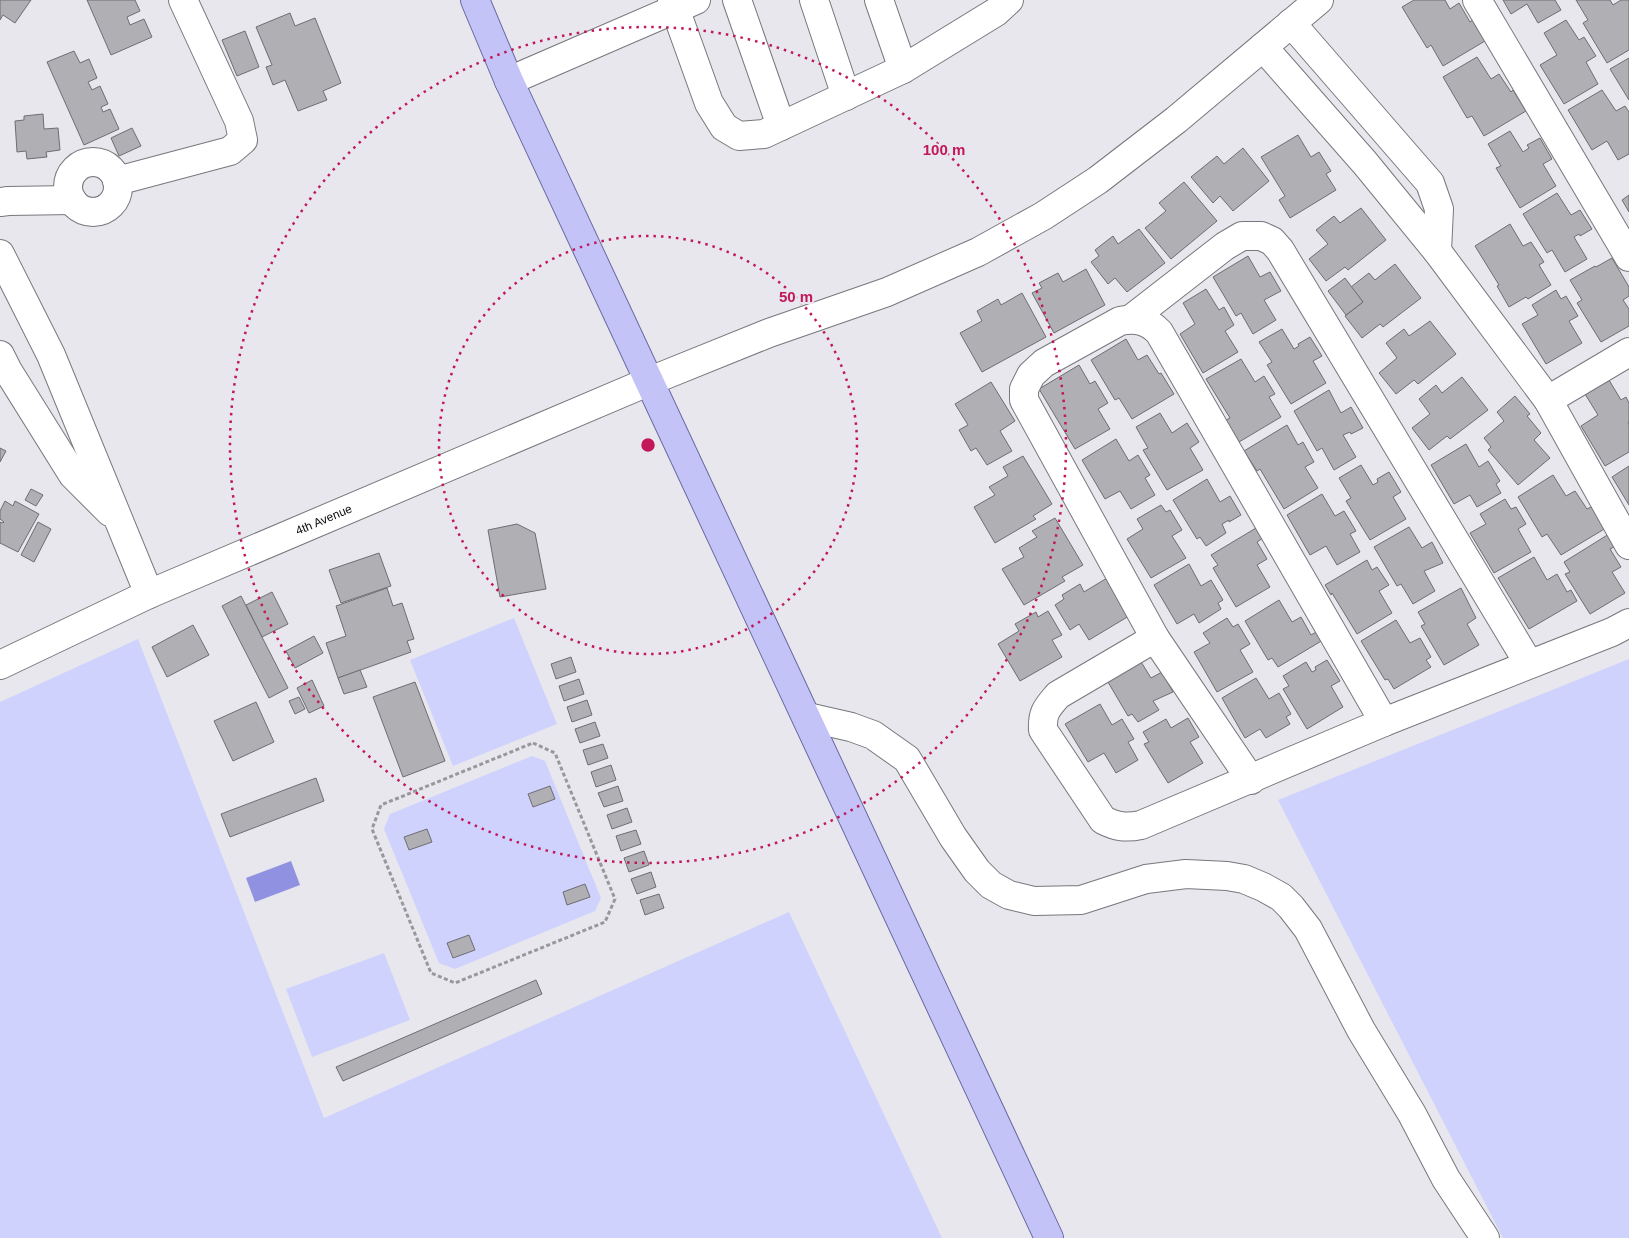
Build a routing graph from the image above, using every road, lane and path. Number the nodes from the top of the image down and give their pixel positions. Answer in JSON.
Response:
{"nodes":[{"id":1,"x":183,"y":0,"type":"edge"},
{"id":2,"x":475,"y":0,"type":"edge"},
{"id":3,"x":737,"y":0,"type":"edge"},
{"id":4,"x":814,"y":0,"type":"edge"},
{"id":5,"x":879,"y":0,"type":"edge"},
{"id":6,"x":1009,"y":0,"type":"edge"},
{"id":7,"x":1319,"y":0,"type":"edge"},
{"id":8,"x":1477,"y":0,"type":"edge"},
{"id":9,"x":681,"y":3,"type":"edge"},
{"id":10,"x":1290,"y":23,"type":"junction"},
{"id":11,"x":1263,"y":47,"type":"junction"},
{"id":12,"x":903,"y":69,"type":"junction"},
{"id":13,"x":509,"y":81,"type":"junction"},
{"id":14,"x":846,"y":96,"type":"junction"},
{"id":15,"x":781,"y":126,"type":"junction"},
{"id":16,"x":117,"y":181,"type":"junction"},
{"id":17,"x":0,"y":188,"type":"edge"},
{"id":18,"x":69,"y":193,"type":"junction"},
{"id":19,"x":0,"y":202,"type":"edge"},
{"id":20,"x":1437,"y":251,"type":"junction"},
{"id":21,"x":0,"y":254,"type":"edge"},
{"id":22,"x":1629,"y":257,"type":"edge"},
{"id":23,"x":1131,"y":319,"type":"junction"},
{"id":24,"x":1629,"y":352,"type":"edge"},
{"id":25,"x":0,"y":355,"type":"edge"},
{"id":26,"x":650,"y":381,"type":"junction"},
{"id":27,"x":1548,"y":400,"type":"junction"},
{"id":28,"x":118,"y":520,"type":"junction"},
{"id":29,"x":1629,"y":544,"type":"edge"},
{"id":30,"x":149,"y":594,"type":"junction"},
{"id":31,"x":1629,"y":623,"type":"edge"},
{"id":32,"x":1155,"y":638,"type":"junction"},
{"id":33,"x":1529,"y":664,"type":"junction"},
{"id":34,"x":0,"y":665,"type":"edge"},
{"id":35,"x":807,"y":717,"type":"junction"},
{"id":36,"x":1384,"y":722,"type":"junction"},
{"id":37,"x":1251,"y":780,"type":"junction"},
{"id":38,"x":431,"y":974,"type":"joint"},
{"id":39,"x":1049,"y":1238,"type":"edge"},
{"id":40,"x":1485,"y":1238,"type":"edge"}],
"edges":[{"from":1,"to":16,"type":"street"},
{"from":2,"to":13,"type":"main road"},
{"from":3,"to":15,"type":"street"},
{"from":4,"to":14,"type":"street"},
{"from":5,"to":12,"type":"street"},
{"from":6,"to":12,"type":"street"},
{"from":7,"to":10,"type":"street","name":"4th Avenue"},
{"from":8,"to":22,"type":"street"},
{"from":9,"to":13,"type":"street"},
{"from":9,"to":15,"type":"street"},
{"from":10,"to":11,"type":"street","name":"4th Avenue"},
{"from":10,"to":20,"type":"street"},
{"from":11,"to":20,"type":"street"},
{"from":11,"to":26,"type":"street","name":"4th Avenue"},
{"from":12,"to":14,"type":"street"},
{"from":13,"to":26,"type":"main road"},
{"from":14,"to":15,"type":"street"},
{"from":16,"to":18,"type":"street"},
{"from":16,"to":18,"type":"street"},
{"from":17,"to":18,"type":"street"},
{"from":18,"to":19,"type":"street"},
{"from":20,"to":27,"type":"street"},
{"from":21,"to":28,"type":"street"},
{"from":23,"to":32,"type":"street"},
{"from":23,"to":33,"type":"street"},
{"from":23,"to":36,"type":"street"},
{"from":24,"to":27,"type":"street"},
{"from":25,"to":28,"type":"street"},
{"from":26,"to":30,"type":"street","name":"4th Avenue"},
{"from":26,"to":35,"type":"main road"},
{"from":27,"to":29,"type":"street"},
{"from":28,"to":30,"type":"street"},
{"from":30,"to":34,"type":"street","name":"4th Avenue"},
{"from":31,"to":33,"type":"street"},
{"from":32,"to":37,"type":"street"},
{"from":32,"to":37,"type":"street"},
{"from":33,"to":36,"type":"street"},
{"from":35,"to":39,"type":"main road"},
{"from":35,"to":40,"type":"street"},
{"from":36,"to":37,"type":"street"},
{"from":38,"to":38,"type":"path"}]}
